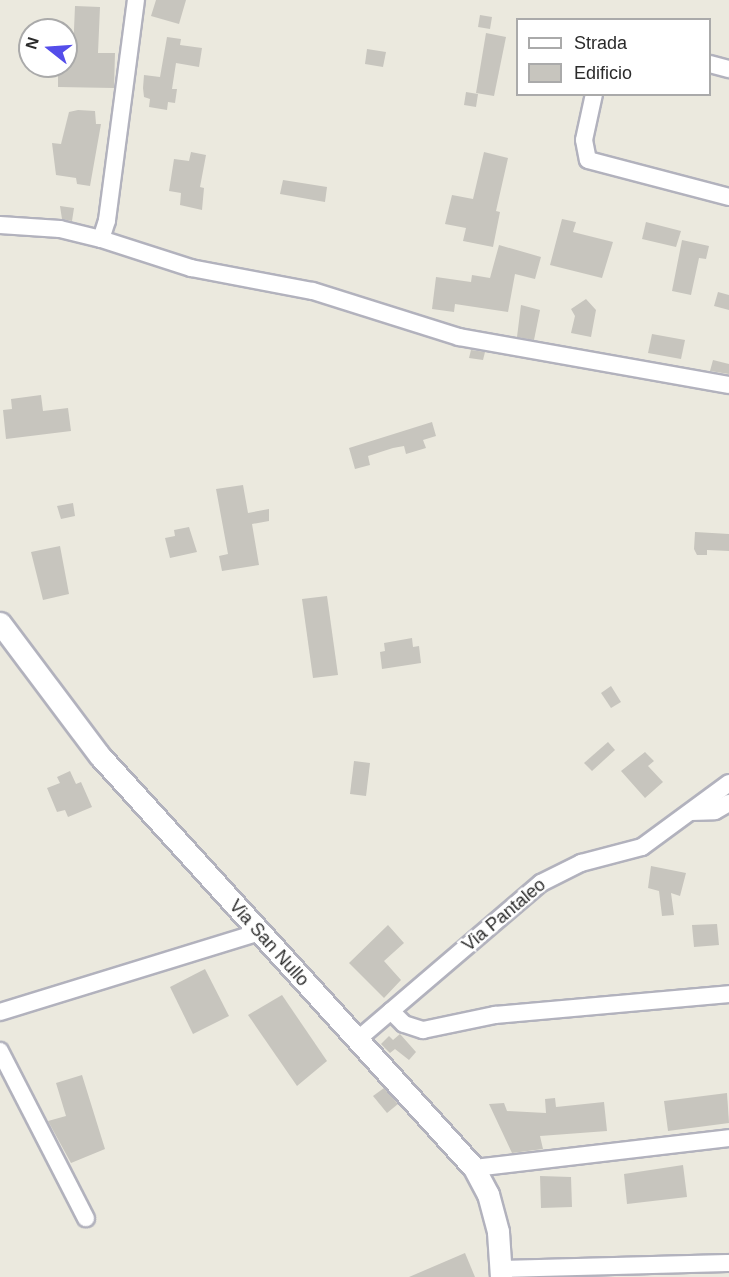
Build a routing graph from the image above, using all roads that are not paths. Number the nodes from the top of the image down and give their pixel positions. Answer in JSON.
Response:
{"nodes":[{"id":1,"x":136,"y":0,"type":"edge"},
{"id":2,"x":711,"y":64,"type":"edge"},
{"id":3,"x":729,"y":69,"type":"edge"},
{"id":4,"x":594,"y":96,"type":"edge"},
{"id":5,"x":729,"y":197,"type":"edge"},
{"id":6,"x":0,"y":225,"type":"edge"},
{"id":7,"x":101,"y":239,"type":"junction"},
{"id":8,"x":729,"y":385,"type":"edge"},
{"id":9,"x":0,"y":623,"type":"edge"},
{"id":10,"x":729,"y":783,"type":"edge"},
{"id":11,"x":729,"y":803,"type":"edge"},
{"id":12,"x":691,"y":812,"type":"junction"},
{"id":13,"x":260,"y":932,"type":"junction"},
{"id":14,"x":729,"y":994,"type":"edge"},
{"id":15,"x":391,"y":1011,"type":"junction"},
{"id":16,"x":0,"y":1012,"type":"edge"},
{"id":17,"x":357,"y":1040,"type":"junction"},
{"id":18,"x":0,"y":1051,"type":"edge"},
{"id":19,"x":729,"y":1138,"type":"edge"},
{"id":20,"x":474,"y":1168,"type":"junction"},
{"id":21,"x":86,"y":1218,"type":"dead end"},
{"id":22,"x":729,"y":1263,"type":"edge"},
{"id":23,"x":500,"y":1273,"type":"edge"}],
"edges":[{"from":1,"to":7,"type":"street"},
{"from":2,"to":3,"type":"street"},
{"from":4,"to":5,"type":"street"},
{"from":6,"to":7,"type":"street"},
{"from":7,"to":8,"type":"street"},
{"from":9,"to":13,"type":"street","name":"Via San Nullo"},
{"from":10,"to":12,"type":"street","name":"Via Pantaleo"},
{"from":11,"to":12,"type":"street"},
{"from":12,"to":15,"type":"street","name":"Via Pantaleo"},
{"from":13,"to":16,"type":"street"},
{"from":13,"to":17,"type":"street","name":"Via San Nullo"},
{"from":14,"to":15,"type":"street"},
{"from":15,"to":17,"type":"street","name":"Via Pantaleo"},
{"from":17,"to":20,"type":"street","name":"Via San Nullo"},
{"from":18,"to":21,"type":"street"},
{"from":19,"to":20,"type":"street"},
{"from":20,"to":23,"type":"street","name":"Via San Nullo"},
{"from":22,"to":23,"type":"street"}]}
